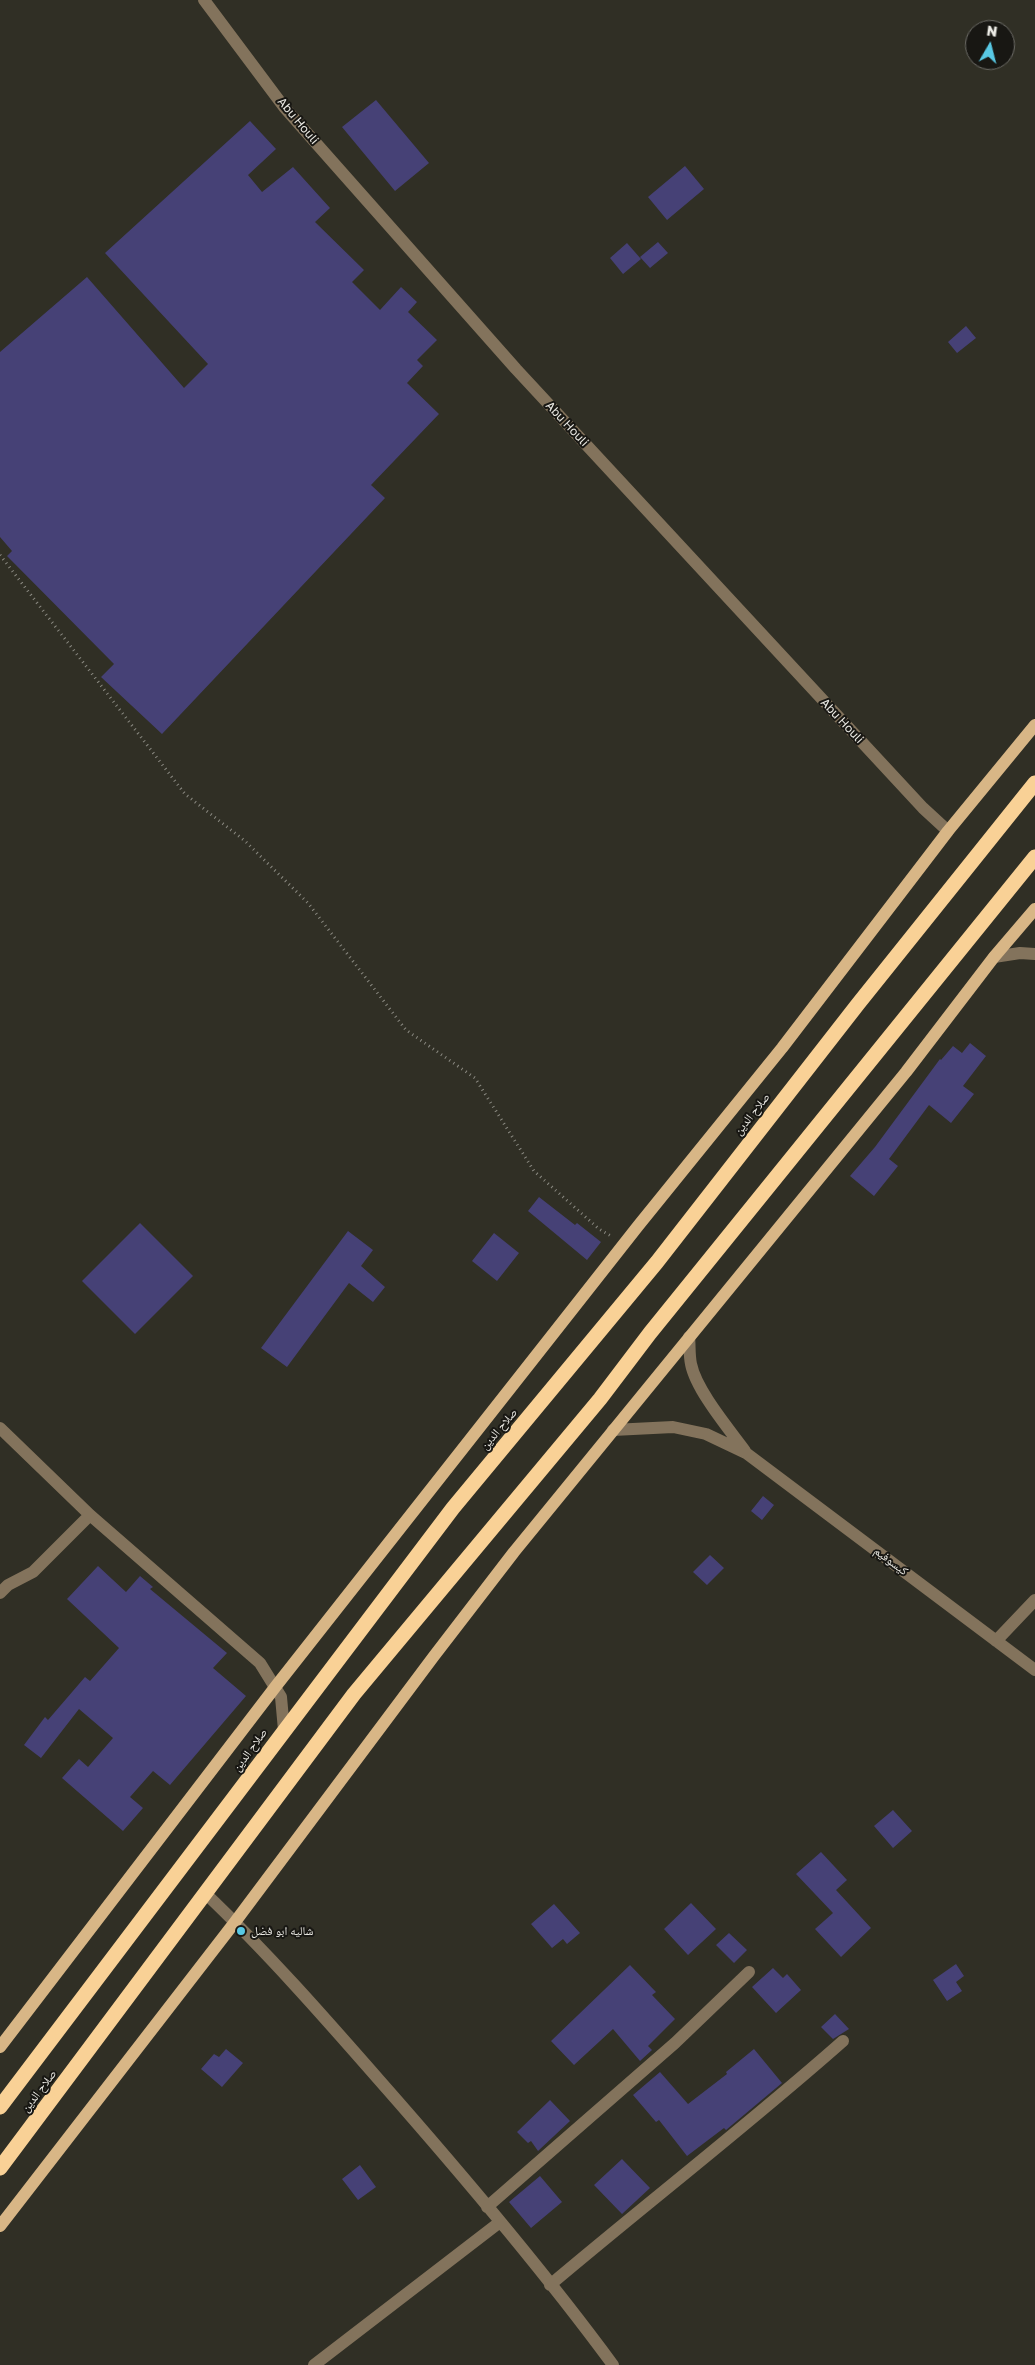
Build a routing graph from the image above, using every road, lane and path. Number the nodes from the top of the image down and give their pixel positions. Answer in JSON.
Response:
{"nodes":[{"id":1,"x":204,"y":0,"type":"edge"},
{"id":2,"x":0,"y":556,"type":"edge"},
{"id":3,"x":1035,"y":725,"type":"edge"},
{"id":4,"x":1035,"y":783,"type":"edge"},
{"id":5,"x":948,"y":831,"type":"junction"},
{"id":6,"x":1035,"y":857,"type":"edge"},
{"id":7,"x":1035,"y":909,"type":"edge"},
{"id":8,"x":1035,"y":954,"type":"edge"},
{"id":9,"x":994,"y":957,"type":"junction"},
{"id":10,"x":625,"y":1243,"type":"junction"},
{"id":11,"x":689,"y":1336,"type":"junction"},
{"id":12,"x":0,"y":1428,"type":"edge"},
{"id":13,"x":613,"y":1430,"type":"junction"},
{"id":14,"x":746,"y":1453,"type":"junction"},
{"id":15,"x":90,"y":1515,"type":"junction"},
{"id":16,"x":0,"y":1593,"type":"edge"},
{"id":17,"x":1035,"y":1600,"type":"edge"},
{"id":18,"x":996,"y":1641,"type":"junction"},
{"id":19,"x":1035,"y":1670,"type":"edge"},
{"id":20,"x":276,"y":1686,"type":"junction"},
{"id":21,"x":284,"y":1730,"type":"junction"},
{"id":22,"x":205,"y":1893,"type":"junction"},
{"id":23,"x":235,"y":1922,"type":"junction"},
{"id":24,"x":748,"y":1972,"type":"dead end"},
{"id":25,"x":843,"y":2041,"type":"dead end"},
{"id":26,"x":0,"y":2047,"type":"edge"},
{"id":27,"x":0,"y":2106,"type":"edge"},
{"id":28,"x":0,"y":2168,"type":"edge"},
{"id":29,"x":487,"y":2207,"type":"junction"},
{"id":30,"x":500,"y":2222,"type":"junction"},
{"id":31,"x":0,"y":2226,"type":"edge"},
{"id":32,"x":550,"y":2285,"type":"junction"},
{"id":33,"x":314,"y":2365,"type":"edge"},
{"id":34,"x":613,"y":2365,"type":"edge"}],
"edges":[{"from":1,"to":5,"type":"street","name":"Abu Houli"},
{"from":2,"to":10,"type":"path"},
{"from":3,"to":5,"type":"main road"},
{"from":4,"to":21,"type":"highway","name":"صلاح الدين"},
{"from":5,"to":10,"type":"main road"},
{"from":6,"to":22,"type":"highway","name":"صلاح الدين"},
{"from":7,"to":9,"type":"main road"},
{"from":8,"to":9,"type":"street"},
{"from":9,"to":11,"type":"main road"},
{"from":10,"to":20,"type":"main road"},
{"from":11,"to":13,"type":"main road"},
{"from":11,"to":14,"type":"street","name":"كيسوفيم"},
{"from":12,"to":15,"type":"street"},
{"from":13,"to":14,"type":"street","name":"كيسوفيم"},
{"from":13,"to":23,"type":"main road"},
{"from":14,"to":18,"type":"street","name":"كيسوفيم"},
{"from":15,"to":16,"type":"street"},
{"from":15,"to":20,"type":"street"},
{"from":17,"to":18,"type":"street"},
{"from":18,"to":19,"type":"street","name":"كيسوفيم"},
{"from":20,"to":21,"type":"street"},
{"from":20,"to":26,"type":"main road"},
{"from":21,"to":27,"type":"highway","name":"صلاح الدين"},
{"from":22,"to":23,"type":"street"},
{"from":22,"to":28,"type":"highway","name":"صلاح الدين"},
{"from":23,"to":29,"type":"street"},
{"from":23,"to":31,"type":"main road"},
{"from":24,"to":29,"type":"street"},
{"from":25,"to":32,"type":"street"},
{"from":29,"to":30,"type":"street"},
{"from":30,"to":32,"type":"street"},
{"from":30,"to":33,"type":"street"},
{"from":32,"to":34,"type":"street"}]}
